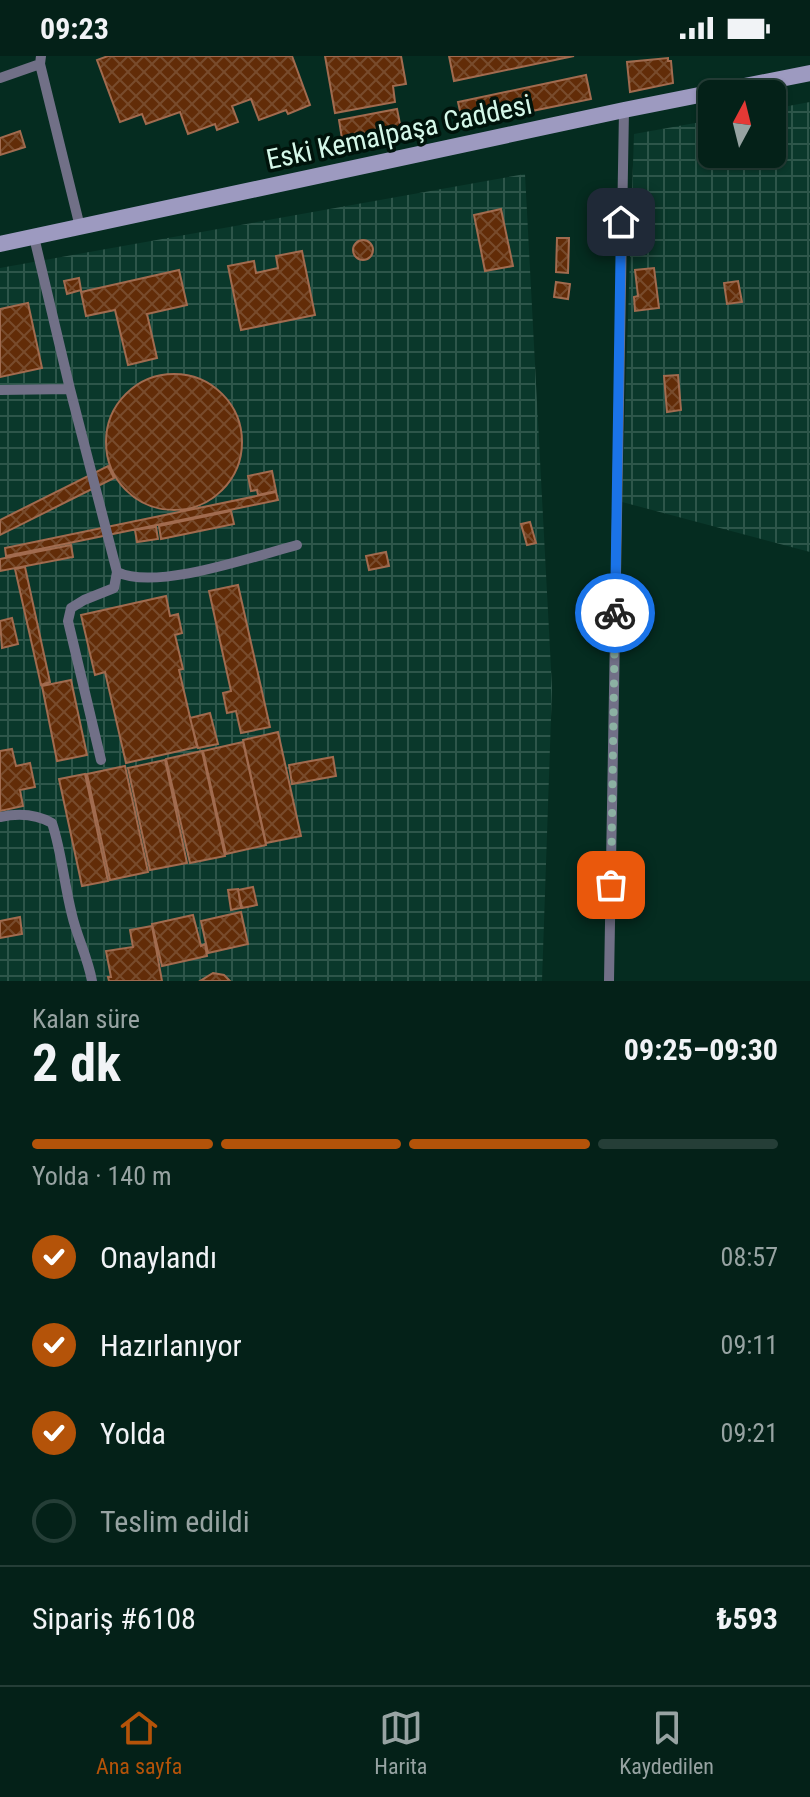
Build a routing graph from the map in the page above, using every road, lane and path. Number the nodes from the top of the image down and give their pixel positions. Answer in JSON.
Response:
{"nodes":[{"id":1,"x":40,"y":60,"type":"edge"},
{"id":2,"x":810,"y":73,"type":"edge"},
{"id":3,"x":0,"y":78,"type":"edge"},
{"id":4,"x":624,"y":110,"type":"junction"},
{"id":5,"x":80,"y":227,"type":"junction"},
{"id":6,"x":34,"y":237,"type":"junction"},
{"id":7,"x":0,"y":244,"type":"edge"},
{"id":8,"x":70,"y":389,"type":"junction"},
{"id":9,"x":0,"y":390,"type":"edge"},
{"id":10,"x":297,"y":545,"type":"dead end"},
{"id":11,"x":117,"y":572,"type":"junction"},
{"id":12,"x":101,"y":760,"type":"dead end"},
{"id":13,"x":0,"y":817,"type":"edge"},
{"id":14,"x":92,"y":981,"type":"edge"},
{"id":15,"x":609,"y":981,"type":"edge"}],
"edges":[{"from":1,"to":3,"type":"lane"},
{"from":1,"to":5,"type":"lane"},
{"from":2,"to":4,"type":"street","name":"Eski Kemalpaşa Caddesi"},
{"from":4,"to":5,"type":"street","name":"Eski Kemalpaşa Caddesi"},
{"from":4,"to":15,"type":"lane"},
{"from":5,"to":6,"type":"street","name":"Eski Kemalpaşa Caddesi"},
{"from":6,"to":7,"type":"street","name":"Eski Kemalpaşa Caddesi"},
{"from":6,"to":8,"type":"lane"},
{"from":8,"to":9,"type":"lane"},
{"from":8,"to":11,"type":"lane"},
{"from":10,"to":11,"type":"lane"},
{"from":11,"to":12,"type":"lane"},
{"from":13,"to":14,"type":"lane"}]}
